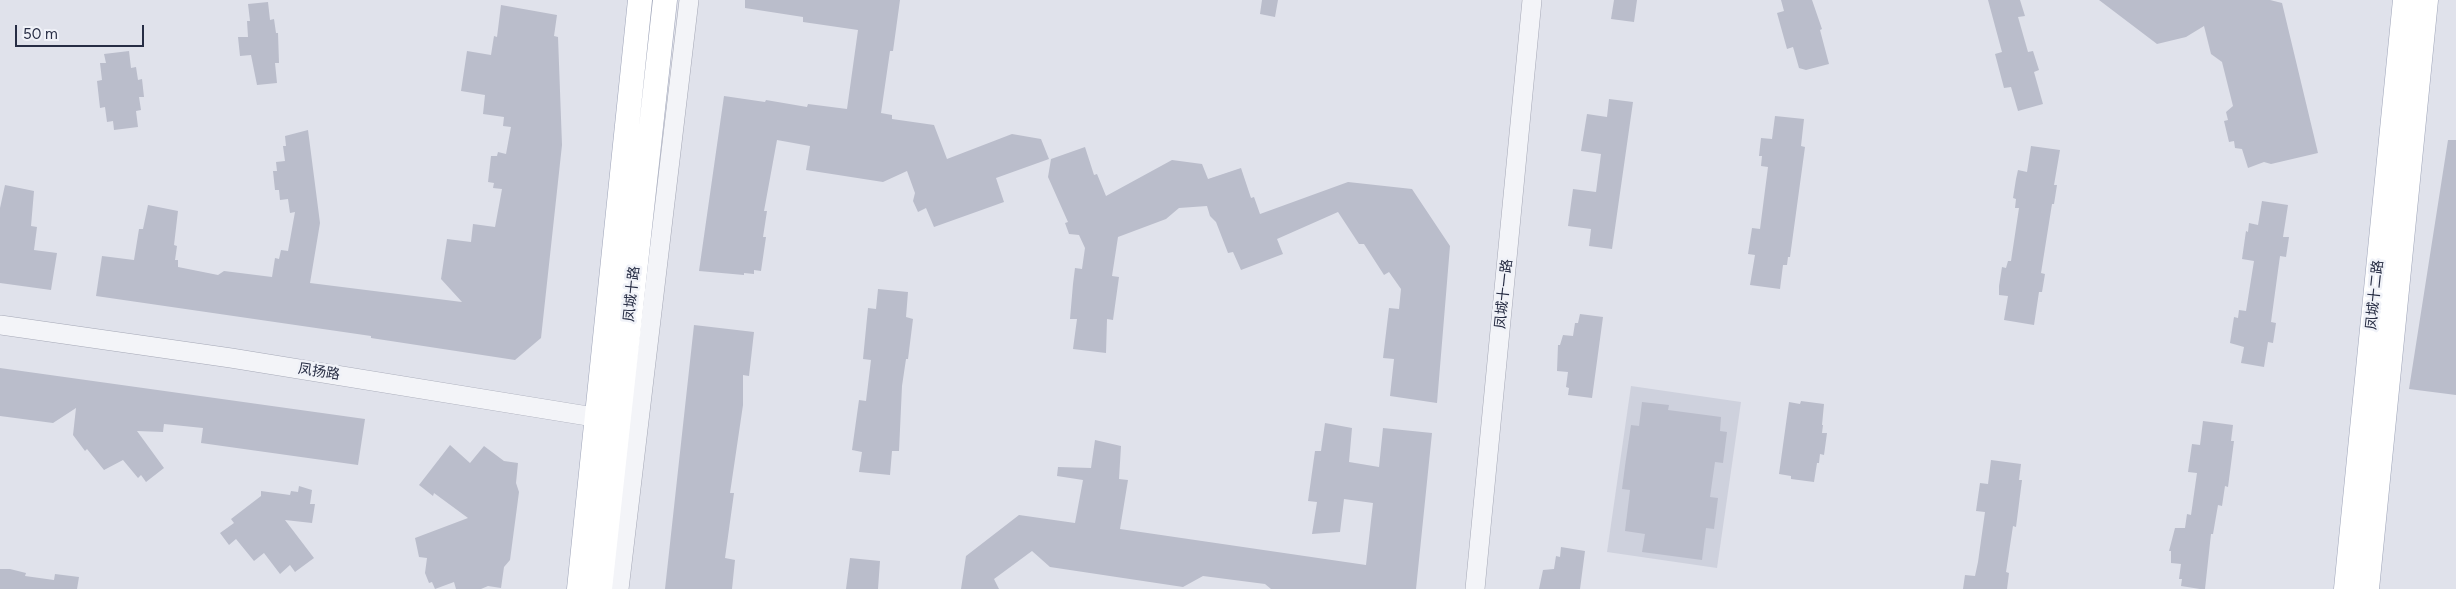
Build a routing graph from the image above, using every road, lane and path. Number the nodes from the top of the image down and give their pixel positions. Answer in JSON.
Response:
{"nodes":[{"id":1,"x":640,"y":0,"type":"edge"},
{"id":2,"x":665,"y":0,"type":"edge"},
{"id":3,"x":689,"y":0,"type":"edge"},
{"id":4,"x":1532,"y":0,"type":"edge"},
{"id":5,"x":2405,"y":0,"type":"edge"},
{"id":6,"x":2426,"y":0,"type":"edge"},
{"id":7,"x":0,"y":325,"type":"edge"},
{"id":8,"x":618,"y":421,"type":"junction"},
{"id":9,"x":579,"y":589,"type":"edge"},
{"id":10,"x":600,"y":589,"type":"edge"},
{"id":11,"x":619,"y":589,"type":"edge"},
{"id":12,"x":1476,"y":589,"type":"edge"},
{"id":13,"x":2346,"y":589,"type":"edge"},
{"id":14,"x":2366,"y":589,"type":"edge"}],
"edges":[{"from":1,"to":8,"type":"main road","name":"凤城十路"},
{"from":2,"to":8,"type":"main road","name":"凤城十路"},
{"from":3,"to":8,"type":"street"},
{"from":4,"to":12,"type":"street","name":"凤城十一路"},
{"from":5,"to":13,"type":"main road","name":"凤城十二路"},
{"from":6,"to":14,"type":"main road","name":"凤城十二路"},
{"from":7,"to":8,"type":"street","name":"凤扬路"},
{"from":8,"to":9,"type":"main road","name":"凤城十路"},
{"from":8,"to":10,"type":"main road","name":"凤城十路"},
{"from":8,"to":11,"type":"street"}]}
